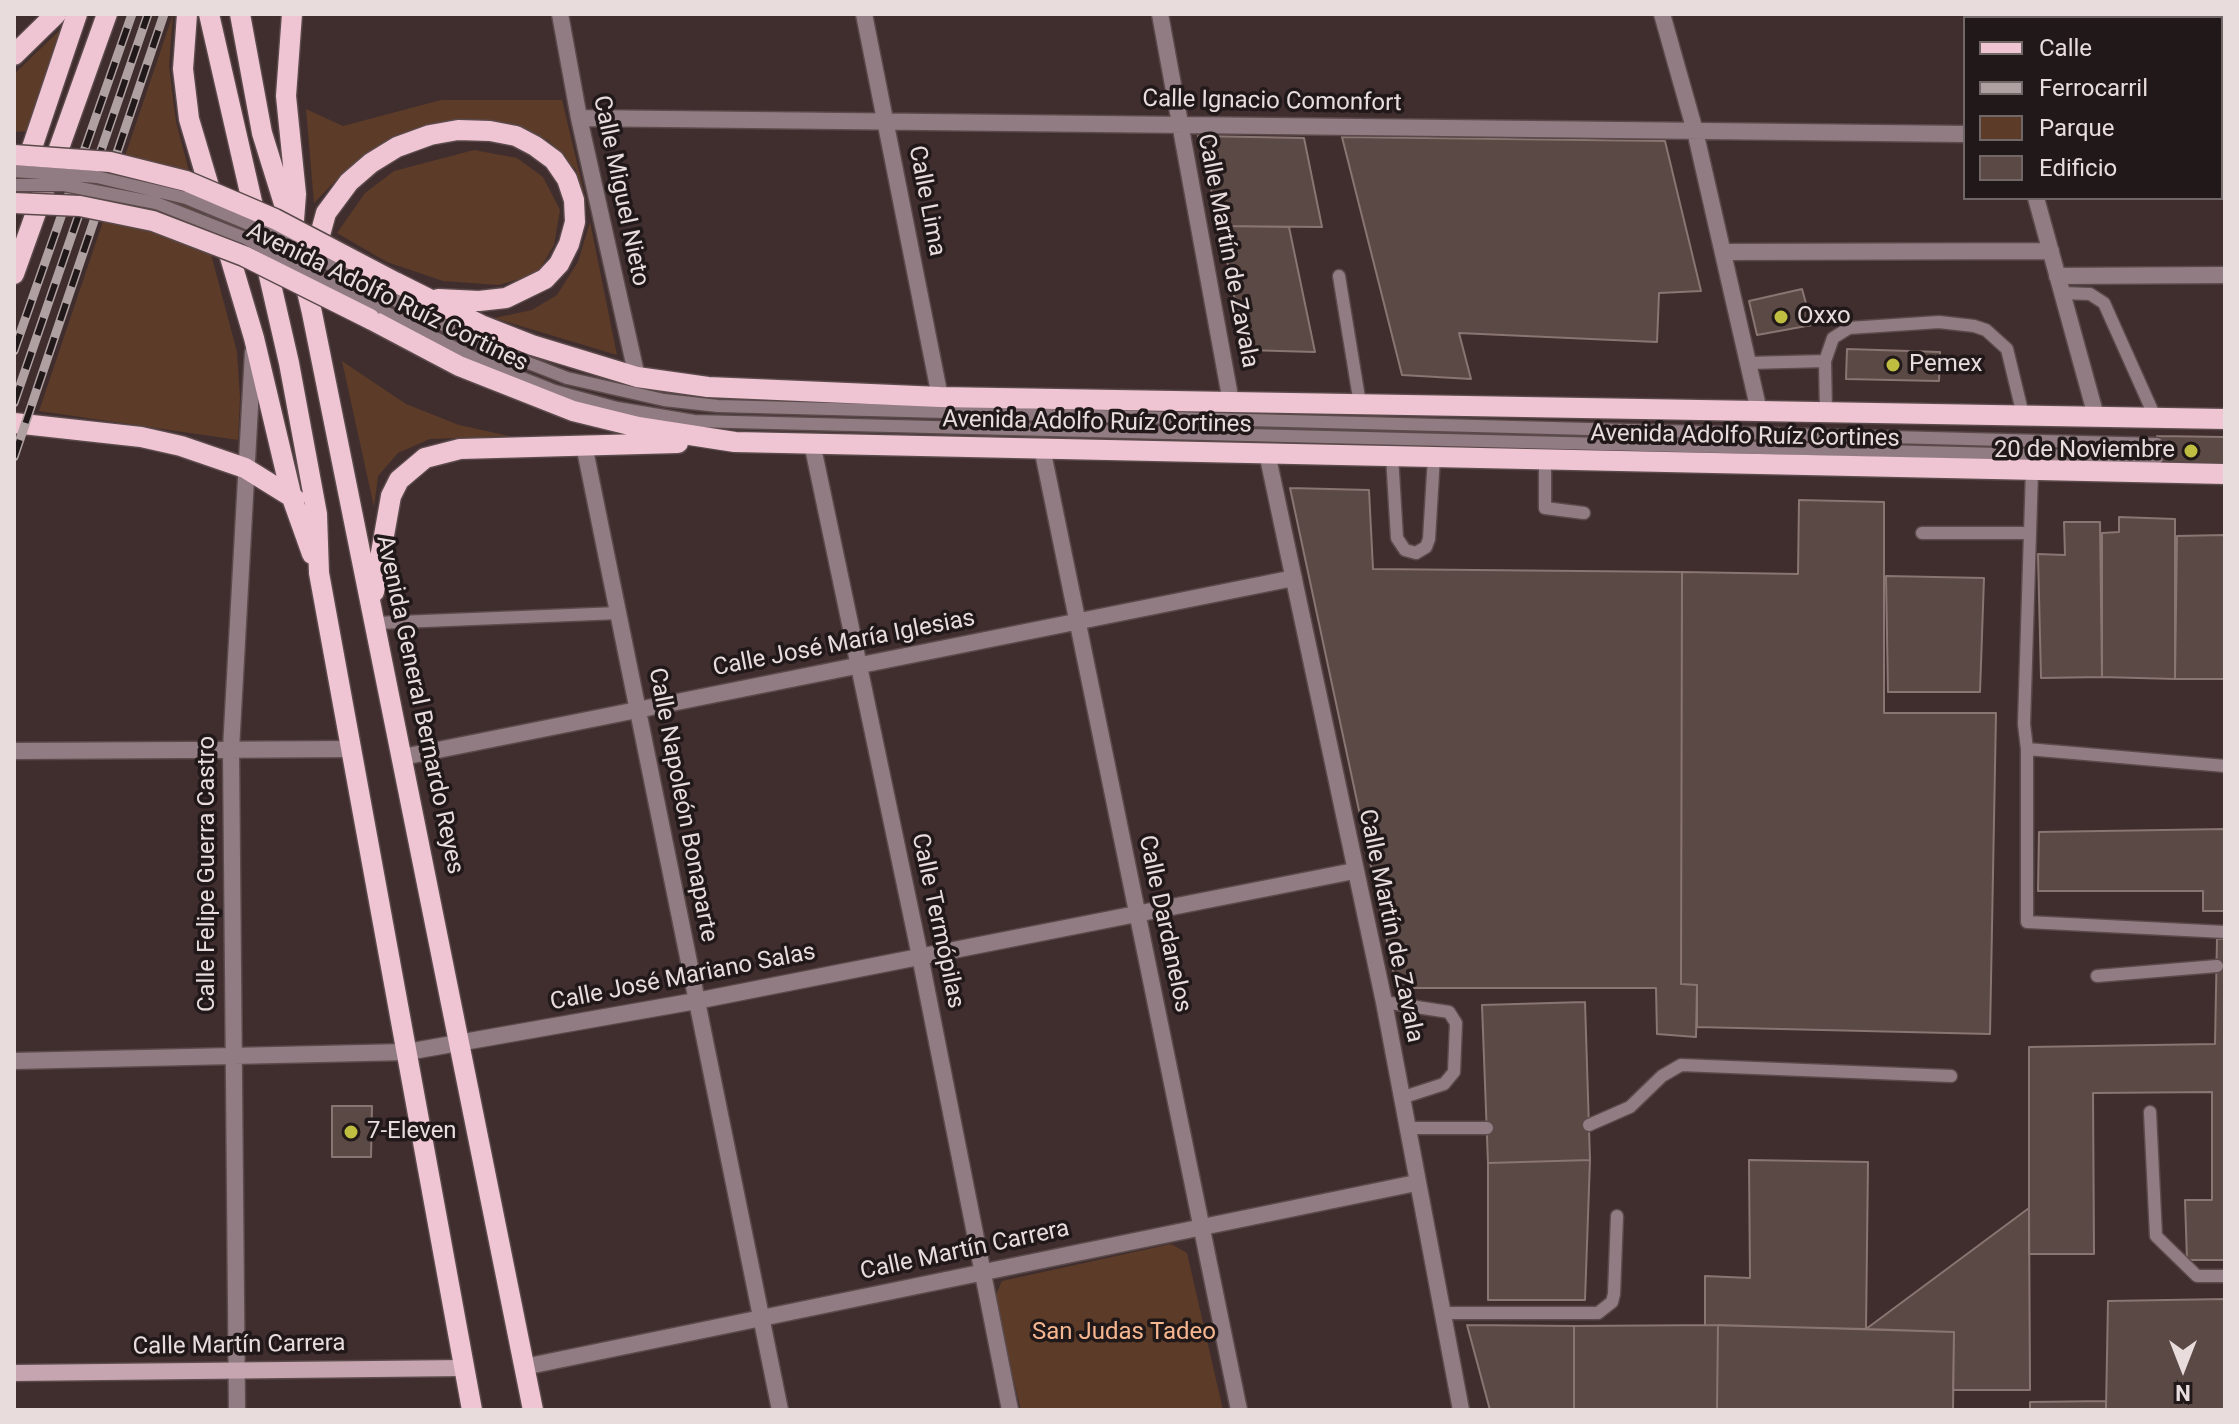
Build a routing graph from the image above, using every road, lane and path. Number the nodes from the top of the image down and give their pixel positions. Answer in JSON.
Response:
{"nodes":[{"id":1,"x":56,"y":14,"type":"edge"},
{"id":2,"x":77,"y":14,"type":"edge"},
{"id":3,"x":107,"y":14,"type":"edge"},
{"id":4,"x":187,"y":14,"type":"edge"},
{"id":5,"x":209,"y":14,"type":"edge"},
{"id":6,"x":240,"y":14,"type":"edge"},
{"id":7,"x":292,"y":14,"type":"edge"},
{"id":8,"x":560,"y":14,"type":"edge"},
{"id":9,"x":864,"y":14,"type":"edge"},
{"id":10,"x":1160,"y":14,"type":"edge"},
{"id":11,"x":1662,"y":14,"type":"edge"},
{"id":12,"x":14,"y":55,"type":"edge"},
{"id":13,"x":579,"y":118,"type":"junction"},
{"id":14,"x":886,"y":121,"type":"junction"},
{"id":15,"x":1179,"y":125,"type":"junction"},
{"id":16,"x":1695,"y":131,"type":"junction"},
{"id":17,"x":1963,"y":134,"type":"edge"},
{"id":18,"x":14,"y":155,"type":"edge"},
{"id":19,"x":14,"y":171,"type":"edge"},
{"id":20,"x":14,"y":185,"type":"edge"},
{"id":21,"x":2037,"y":200,"type":"edge"},
{"id":22,"x":14,"y":202,"type":"edge"},
{"id":23,"x":294,"y":236,"type":"junction"},
{"id":24,"x":2051,"y":251,"type":"junction"},
{"id":25,"x":1723,"y":252,"type":"junction"},
{"id":26,"x":14,"y":274,"type":"edge"},
{"id":27,"x":2225,"y":275,"type":"edge"},
{"id":28,"x":1339,"y":276,"type":"dead end"},
{"id":29,"x":2057,"y":276,"type":"junction"},
{"id":30,"x":391,"y":289,"type":"junction"},
{"id":31,"x":2062,"y":293,"type":"junction"},
{"id":32,"x":428,"y":299,"type":"junction"},
{"id":33,"x":312,"y":313,"type":"junction"},
{"id":34,"x":373,"y":313,"type":"junction"},
{"id":35,"x":254,"y":338,"type":"junction"},
{"id":36,"x":1825,"y":361,"type":"junction"},
{"id":37,"x":1748,"y":363,"type":"junction"},
{"id":38,"x":637,"y":377,"type":"junction"},
{"id":39,"x":940,"y":397,"type":"junction"},
{"id":40,"x":1231,"y":402,"type":"junction"},
{"id":41,"x":1360,"y":404,"type":"junction"},
{"id":42,"x":1759,"y":411,"type":"junction"},
{"id":43,"x":1826,"y":412,"type":"junction"},
{"id":44,"x":2023,"y":415,"type":"junction"},
{"id":45,"x":2096,"y":416,"type":"junction"},
{"id":46,"x":2155,"y":417,"type":"junction"},
{"id":47,"x":2225,"y":419,"type":"edge"},
{"id":48,"x":14,"y":423,"type":"edge"},
{"id":49,"x":735,"y":442,"type":"junction"},
{"id":50,"x":812,"y":443,"type":"junction"},
{"id":51,"x":2157,"y":444,"type":"dead end"},
{"id":52,"x":584,"y":445,"type":"junction"},
{"id":53,"x":1042,"y":448,"type":"junction"},
{"id":54,"x":1267,"y":453,"type":"junction"},
{"id":55,"x":1392,"y":456,"type":"junction"},
{"id":56,"x":1434,"y":457,"type":"junction"},
{"id":57,"x":1545,"y":458,"type":"junction"},
{"id":58,"x":2157,"y":458,"type":"dead end"},
{"id":59,"x":245,"y":468,"type":"junction"},
{"id":60,"x":2032,"y":470,"type":"junction"},
{"id":61,"x":2225,"y":474,"type":"edge"},
{"id":62,"x":292,"y":498,"type":"junction"},
{"id":63,"x":1584,"y":513,"type":"dead end"},
{"id":64,"x":317,"y":514,"type":"junction"},
{"id":65,"x":1922,"y":533,"type":"dead end"},
{"id":66,"x":2030,"y":533,"type":"junction"},
{"id":67,"x":319,"y":573,"type":"junction"},
{"id":68,"x":1294,"y":578,"type":"junction"},
{"id":69,"x":619,"y":613,"type":"junction"},
{"id":70,"x":374,"y":616,"type":"junction"},
{"id":71,"x":1077,"y":622,"type":"junction"},
{"id":72,"x":857,"y":666,"type":"junction"},
{"id":73,"x":639,"y":709,"type":"junction"},
{"id":74,"x":231,"y":749,"type":"junction"},
{"id":75,"x":353,"y":749,"type":"junction"},
{"id":76,"x":2027,"y":749,"type":"junction"},
{"id":77,"x":14,"y":751,"type":"edge"},
{"id":78,"x":403,"y":757,"type":"junction"},
{"id":79,"x":2225,"y":766,"type":"edge"},
{"id":80,"x":1354,"y":871,"type":"junction"},
{"id":81,"x":1137,"y":915,"type":"junction"},
{"id":82,"x":2225,"y":932,"type":"edge"},
{"id":83,"x":920,"y":956,"type":"junction"},
{"id":84,"x":2217,"y":966,"type":"dead end"},
{"id":85,"x":2097,"y":976,"type":"dead end"},
{"id":86,"x":696,"y":1001,"type":"junction"},
{"id":87,"x":1384,"y":1002,"type":"junction"},
{"id":88,"x":462,"y":1044,"type":"junction"},
{"id":89,"x":407,"y":1052,"type":"junction"},
{"id":90,"x":232,"y":1057,"type":"junction"},
{"id":91,"x":14,"y":1061,"type":"edge"},
{"id":92,"x":1951,"y":1076,"type":"dead end"},
{"id":93,"x":1401,"y":1098,"type":"junction"},
{"id":94,"x":2150,"y":1112,"type":"dead end"},
{"id":95,"x":1589,"y":1125,"type":"dead end"},
{"id":96,"x":1406,"y":1128,"type":"junction"},
{"id":97,"x":1487,"y":1128,"type":"dead end"},
{"id":98,"x":1416,"y":1183,"type":"junction"},
{"id":99,"x":1617,"y":1216,"type":"dead end"},
{"id":100,"x":1202,"y":1227,"type":"junction"},
{"id":101,"x":982,"y":1272,"type":"junction"},
{"id":102,"x":2225,"y":1276,"type":"edge"},
{"id":103,"x":1442,"y":1313,"type":"junction"},
{"id":104,"x":761,"y":1318,"type":"junction"},
{"id":105,"x":524,"y":1367,"type":"junction"},
{"id":106,"x":464,"y":1368,"type":"junction"},
{"id":107,"x":236,"y":1370,"type":"junction"},
{"id":108,"x":14,"y":1373,"type":"edge"},
{"id":109,"x":237,"y":1410,"type":"edge"},
{"id":110,"x":472,"y":1410,"type":"edge"},
{"id":111,"x":533,"y":1410,"type":"edge"},
{"id":112,"x":780,"y":1410,"type":"edge"},
{"id":113,"x":1010,"y":1410,"type":"edge"},
{"id":114,"x":1239,"y":1410,"type":"edge"},
{"id":115,"x":1461,"y":1410,"type":"edge"}],
"edges":[{"from":1,"to":12,"type":"main road"},
{"from":2,"to":22,"type":"main road"},
{"from":3,"to":26,"type":"main road"},
{"from":4,"to":35,"type":"main road"},
{"from":5,"to":64,"type":"main road"},
{"from":6,"to":23,"type":"main road","name":"Avenida General Bernardo Reyes"},
{"from":7,"to":23,"type":"main road"},
{"from":8,"to":13,"type":"street","name":"Calle Miguel Nieto"},
{"from":9,"to":14,"type":"street","name":"Calle Lima"},
{"from":10,"to":15,"type":"street","name":"Calle Martín de Zavala"},
{"from":11,"to":16,"type":"street"},
{"from":13,"to":14,"type":"street","name":"Calle Ignacio Comonfort"},
{"from":13,"to":38,"type":"street","name":"Calle Miguel Nieto"},
{"from":14,"to":15,"type":"street","name":"Calle Ignacio Comonfort"},
{"from":14,"to":39,"type":"street","name":"Calle Lima"},
{"from":15,"to":16,"type":"street","name":"Calle Ignacio Comonfort"},
{"from":15,"to":40,"type":"street","name":"Calle Martín de Zavala"},
{"from":16,"to":17,"type":"street","name":"Calle Ignacio Comonfort"},
{"from":16,"to":25,"type":"street"},
{"from":18,"to":30,"type":"main road","name":"Avenida Adolfo Ruíz Cortines","bridge":true},
{"from":19,"to":30,"type":"lane","bridge":true},
{"from":20,"to":34,"type":"lane","bridge":true},
{"from":21,"to":24,"type":"street"},
{"from":22,"to":34,"type":"main road","name":"Avenida Adolfo Ruíz Cortines","bridge":true},
{"from":23,"to":33,"type":"main road","name":"Avenida General Bernardo Reyes"},
{"from":24,"to":25,"type":"street"},
{"from":24,"to":29,"type":"street"},
{"from":25,"to":37,"type":"street"},
{"from":27,"to":29,"type":"street"},
{"from":28,"to":41,"type":"lane"},
{"from":29,"to":31,"type":"street"},
{"from":30,"to":32,"type":"main road","name":"Avenida Adolfo Ruíz Cortines"},
{"from":30,"to":51,"type":"lane"},
{"from":31,"to":45,"type":"street"},
{"from":31,"to":46,"type":"lane"},
{"from":32,"to":33,"type":"main road"},
{"from":32,"to":38,"type":"main road","name":"Avenida Adolfo Ruíz Cortines"},
{"from":33,"to":70,"type":"main road","name":"Avenida General Bernardo Reyes"},
{"from":34,"to":49,"type":"main road","name":"Avenida Adolfo Ruíz Cortines"},
{"from":34,"to":58,"type":"lane"},
{"from":35,"to":59,"type":"street","name":"Calle Felipe Guerra Castro"},
{"from":35,"to":62,"type":"main road"},
{"from":36,"to":37,"type":"lane"},
{"from":36,"to":43,"type":"lane"},
{"from":36,"to":44,"type":"lane"},
{"from":37,"to":42,"type":"street"},
{"from":38,"to":39,"type":"main road","name":"Avenida Adolfo Ruíz Cortines"},
{"from":39,"to":40,"type":"main road","name":"Avenida Adolfo Ruíz Cortines"},
{"from":40,"to":41,"type":"main road","name":"Avenida Adolfo Ruíz Cortines"},
{"from":41,"to":42,"type":"main road","name":"Avenida Adolfo Ruíz Cortines"},
{"from":42,"to":43,"type":"main road","name":"Avenida Adolfo Ruíz Cortines"},
{"from":43,"to":44,"type":"main road","name":"Avenida Adolfo Ruíz Cortines"},
{"from":44,"to":45,"type":"main road","name":"Avenida Adolfo Ruíz Cortines"},
{"from":45,"to":46,"type":"main road","name":"Avenida Adolfo Ruíz Cortines"},
{"from":46,"to":47,"type":"main road","name":"Avenida Adolfo Ruíz Cortines"},
{"from":48,"to":59,"type":"main road"},
{"from":49,"to":50,"type":"main road","name":"Avenida Adolfo Ruíz Cortines"},
{"from":49,"to":52,"type":"main road"},
{"from":50,"to":53,"type":"main road","name":"Avenida Adolfo Ruíz Cortines"},
{"from":50,"to":72,"type":"street","name":"Calle Termópilas"},
{"from":52,"to":69,"type":"street","name":"Calle Napoleón Bonaparte"},
{"from":52,"to":70,"type":"main road"},
{"from":53,"to":54,"type":"main road","name":"Avenida Adolfo Ruíz Cortines"},
{"from":53,"to":71,"type":"street","name":"Calle Dardanelos"},
{"from":54,"to":55,"type":"main road","name":"Avenida Adolfo Ruíz Cortines"},
{"from":54,"to":68,"type":"street","name":"Calle Martín de Zavala"},
{"from":55,"to":56,"type":"main road","name":"Avenida Adolfo Ruíz Cortines"},
{"from":55,"to":56,"type":"lane"},
{"from":56,"to":57,"type":"main road","name":"Avenida Adolfo Ruíz Cortines"},
{"from":57,"to":60,"type":"main road","name":"Avenida Adolfo Ruíz Cortines"},
{"from":57,"to":63,"type":"lane"},
{"from":59,"to":62,"type":"main road"},
{"from":59,"to":74,"type":"street","name":"Calle Felipe Guerra Castro"},
{"from":60,"to":61,"type":"main road","name":"Avenida Adolfo Ruíz Cortines"},
{"from":60,"to":66,"type":"lane"},
{"from":62,"to":64,"type":"main road"},
{"from":62,"to":67,"type":"main road"},
{"from":64,"to":67,"type":"main road"},
{"from":65,"to":66,"type":"lane"},
{"from":66,"to":76,"type":"lane"},
{"from":67,"to":75,"type":"main road"},
{"from":68,"to":71,"type":"street","name":"Calle José María Iglesias"},
{"from":68,"to":80,"type":"street","name":"Calle Martín de Zavala"},
{"from":69,"to":70,"type":"lane"},
{"from":69,"to":73,"type":"street","name":"Calle Napoleón Bonaparte"},
{"from":70,"to":78,"type":"main road","name":"Avenida General Bernardo Reyes"},
{"from":71,"to":72,"type":"street","name":"Calle José María Iglesias"},
{"from":71,"to":81,"type":"street","name":"Calle Dardanelos"},
{"from":72,"to":73,"type":"street","name":"Calle José María Iglesias"},
{"from":72,"to":83,"type":"street","name":"Calle Termópilas"},
{"from":73,"to":78,"type":"street","name":"Calle José María Iglesias"},
{"from":73,"to":86,"type":"street","name":"Calle Napoleón Bonaparte"},
{"from":74,"to":75,"type":"street"},
{"from":74,"to":77,"type":"street"},
{"from":74,"to":90,"type":"street","name":"Calle Felipe Guerra Castro"},
{"from":75,"to":89,"type":"main road"},
{"from":76,"to":79,"type":"lane"},
{"from":76,"to":82,"type":"lane"},
{"from":78,"to":88,"type":"main road","name":"Avenida General Bernardo Reyes"},
{"from":80,"to":81,"type":"street","name":"Calle José Mariano Salas"},
{"from":80,"to":87,"type":"street","name":"Calle Martín de Zavala"},
{"from":81,"to":83,"type":"street","name":"Calle José Mariano Salas"},
{"from":81,"to":100,"type":"street","name":"Calle Dardanelos"},
{"from":83,"to":86,"type":"street","name":"Calle José Mariano Salas"},
{"from":83,"to":101,"type":"street","name":"Calle Termópilas"},
{"from":84,"to":85,"type":"lane"},
{"from":86,"to":88,"type":"street","name":"Calle José Mariano Salas"},
{"from":86,"to":104,"type":"street","name":"Calle Napoleón Bonaparte"},
{"from":87,"to":93,"type":"street","name":"Calle Martín de Zavala"},
{"from":87,"to":93,"type":"lane"},
{"from":88,"to":89,"type":"street","name":"Calle José Mariano Salas"},
{"from":88,"to":105,"type":"main road","name":"Avenida General Bernardo Reyes"},
{"from":89,"to":90,"type":"street","name":"Calle José Mariano Salas"},
{"from":89,"to":106,"type":"main road"},
{"from":90,"to":91,"type":"street","name":"Calle José Mariano Salas"},
{"from":90,"to":107,"type":"street","name":"Calle Felipe Guerra Castro"},
{"from":92,"to":95,"type":"lane"},
{"from":93,"to":96,"type":"street","name":"Calle Martín de Zavala"},
{"from":94,"to":102,"type":"lane"},
{"from":96,"to":97,"type":"lane"},
{"from":96,"to":98,"type":"street","name":"Calle Martín de Zavala"},
{"from":98,"to":100,"type":"street","name":"Calle Martín Carrera"},
{"from":98,"to":103,"type":"street","name":"Calle Martín de Zavala"},
{"from":99,"to":103,"type":"lane"},
{"from":100,"to":101,"type":"street","name":"Calle Martín Carrera"},
{"from":100,"to":114,"type":"street","name":"Calle Dardanelos"},
{"from":101,"to":104,"type":"street","name":"Calle Martín Carrera"},
{"from":101,"to":113,"type":"street","name":"Calle Termópilas"},
{"from":103,"to":115,"type":"street","name":"Calle Martín de Zavala"},
{"from":104,"to":105,"type":"street","name":"Calle Martín Carrera"},
{"from":104,"to":112,"type":"street","name":"Calle Napoleón Bonaparte"},
{"from":105,"to":111,"type":"main road","name":"Avenida General Bernardo Reyes"},
{"from":106,"to":107,"type":"street","name":"Calle Martín Carrera"},
{"from":106,"to":110,"type":"main road"},
{"from":107,"to":108,"type":"street","name":"Calle Martín Carrera"},
{"from":107,"to":109,"type":"street","name":"Calle Felipe Guerra Castro"}]}
